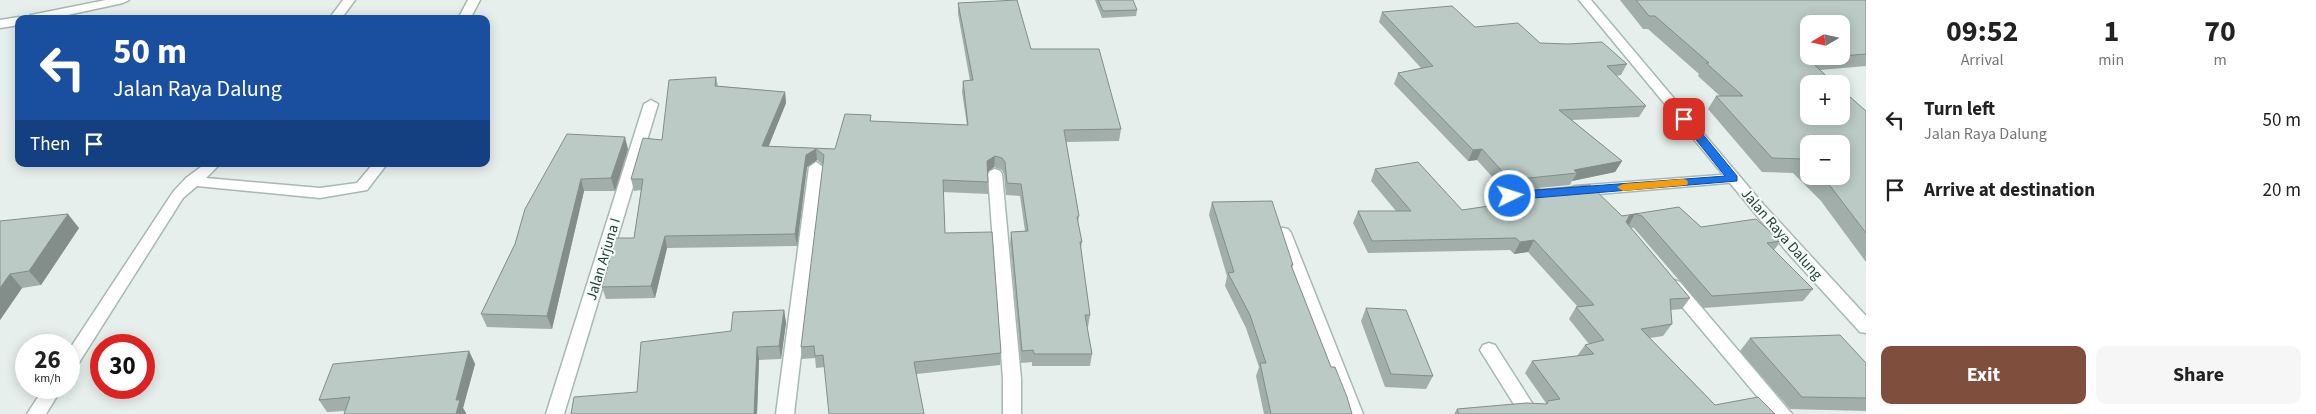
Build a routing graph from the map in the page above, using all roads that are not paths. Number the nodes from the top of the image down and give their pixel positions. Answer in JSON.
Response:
{"nodes":[{"id":1,"x":123,"y":0,"type":"edge"},
{"id":2,"x":349,"y":0,"type":"edge"},
{"id":3,"x":474,"y":0,"type":"edge"},
{"id":4,"x":1585,"y":0,"type":"edge"},
{"id":5,"x":50,"y":15,"type":"edge"},
{"id":6,"x":338,"y":15,"type":"edge"},
{"id":7,"x":466,"y":15,"type":"edge"},
{"id":8,"x":15,"y":22,"type":"edge"},
{"id":9,"x":0,"y":24,"type":"edge"},
{"id":10,"x":651,"y":104,"type":"dead end"},
{"id":11,"x":209,"y":167,"type":"edge"},
{"id":12,"x":378,"y":167,"type":"edge"},
{"id":13,"x":816,"y":167,"type":"dead end"},
{"id":14,"x":995,"y":174,"type":"dead end"},
{"id":15,"x":1733,"y":179,"type":"junction"},
{"id":16,"x":191,"y":182,"type":"junction"},
{"id":17,"x":1510,"y":196,"type":"dead end"},
{"id":18,"x":1282,"y":233,"type":"edge"},
{"id":19,"x":1660,"y":270,"type":"edge"},
{"id":20,"x":1866,"y":327,"type":"edge"},
{"id":21,"x":80,"y":347,"type":"edge"},
{"id":22,"x":1488,"y":350,"type":"dead end"},
{"id":23,"x":46,"y":399,"type":"edge"},
{"id":24,"x":36,"y":414,"type":"edge"},
{"id":25,"x":555,"y":414,"type":"edge"},
{"id":26,"x":786,"y":414,"type":"edge"},
{"id":27,"x":1012,"y":414,"type":"edge"},
{"id":28,"x":1354,"y":414,"type":"edge"},
{"id":29,"x":1530,"y":414,"type":"edge"},
{"id":30,"x":1783,"y":414,"type":"edge"}],
"edges":[{"from":1,"to":5,"type":"street"},
{"from":2,"to":6,"type":"street"},
{"from":3,"to":7,"type":"street"},
{"from":4,"to":15,"type":"street","name":"Jalan Raya Dalung"},
{"from":8,"to":9,"type":"street"},
{"from":10,"to":25,"type":"street","name":"Jalan Arjuna I"},
{"from":11,"to":16,"type":"street"},
{"from":12,"to":16,"type":"street"},
{"from":13,"to":26,"type":"street"},
{"from":14,"to":27,"type":"street"},
{"from":15,"to":17,"type":"street"},
{"from":15,"to":20,"type":"street","name":"Jalan Raya Dalung"},
{"from":16,"to":21,"type":"street"},
{"from":18,"to":28,"type":"street"},
{"from":19,"to":30,"type":"street"},
{"from":22,"to":29,"type":"street"},
{"from":23,"to":24,"type":"street"}]}
